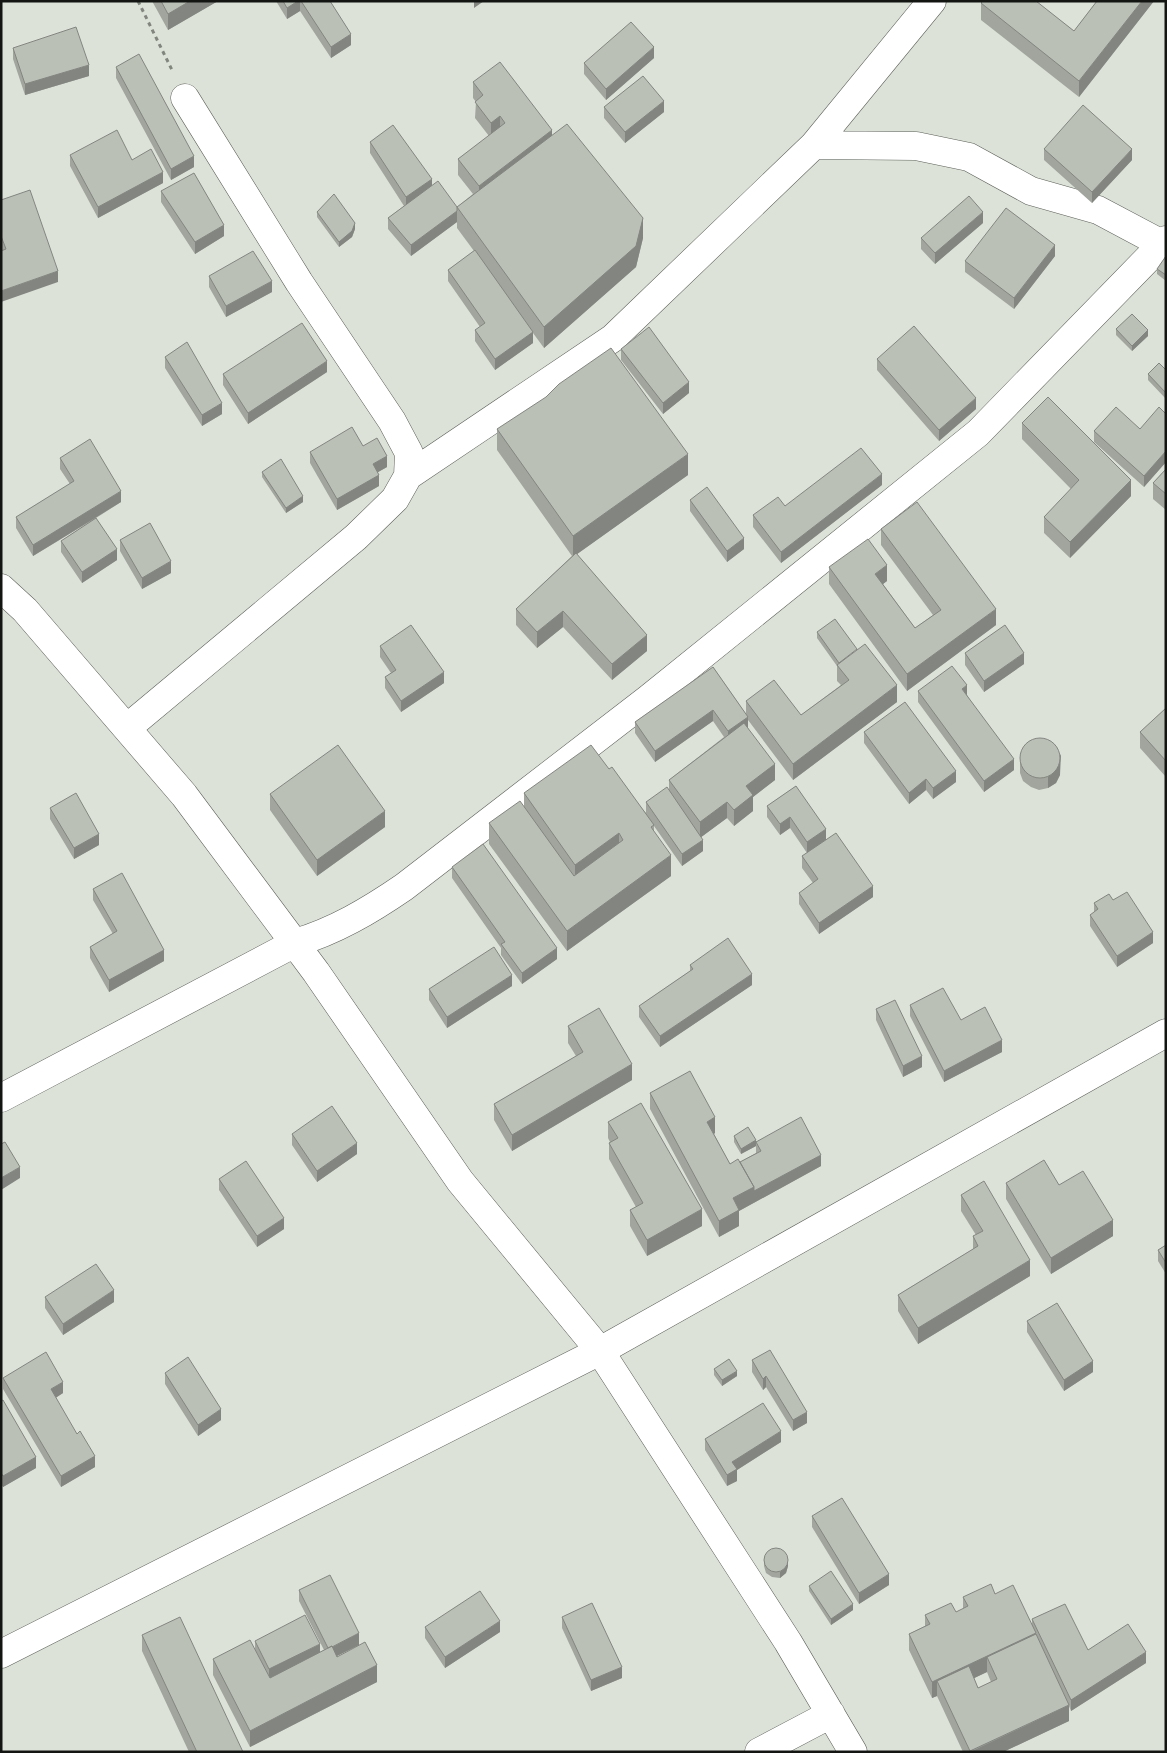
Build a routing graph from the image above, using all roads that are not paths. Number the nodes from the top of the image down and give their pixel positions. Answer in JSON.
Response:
{"nodes":[{"id":1,"x":932,"y":1,"type":"edge"},
{"id":2,"x":185,"y":98,"type":"road end"},
{"id":3,"x":814,"y":145,"type":"junction"},
{"id":4,"x":1164,"y":242,"type":"edge"},
{"id":5,"x":408,"y":476,"type":"junction"},
{"id":6,"x":1,"y":588,"type":"edge"},
{"id":7,"x":127,"y":728,"type":"junction"},
{"id":8,"x":295,"y":943,"type":"junction"},
{"id":9,"x":1166,"y":1033,"type":"edge"},
{"id":10,"x":1,"y":1098,"type":"edge"},
{"id":11,"x":600,"y":1351,"type":"junction"},
{"id":12,"x":1,"y":1654,"type":"edge"},
{"id":13,"x":831,"y":1714,"type":"junction"},
{"id":14,"x":759,"y":1752,"type":"edge"},
{"id":15,"x":853,"y":1752,"type":"edge"}],
"edges":[{"from":1,"to":3,"type":"street"},
{"from":2,"to":5,"type":"street"},
{"from":3,"to":4,"type":"street"},
{"from":3,"to":5,"type":"street"},
{"from":4,"to":8,"type":"street"},
{"from":5,"to":7,"type":"street"},
{"from":6,"to":7,"type":"street"},
{"from":7,"to":8,"type":"street"},
{"from":8,"to":10,"type":"street"},
{"from":8,"to":11,"type":"street"},
{"from":9,"to":11,"type":"street"},
{"from":11,"to":12,"type":"street"},
{"from":11,"to":13,"type":"street"},
{"from":13,"to":14,"type":"street"},
{"from":13,"to":15,"type":"street"}]}
